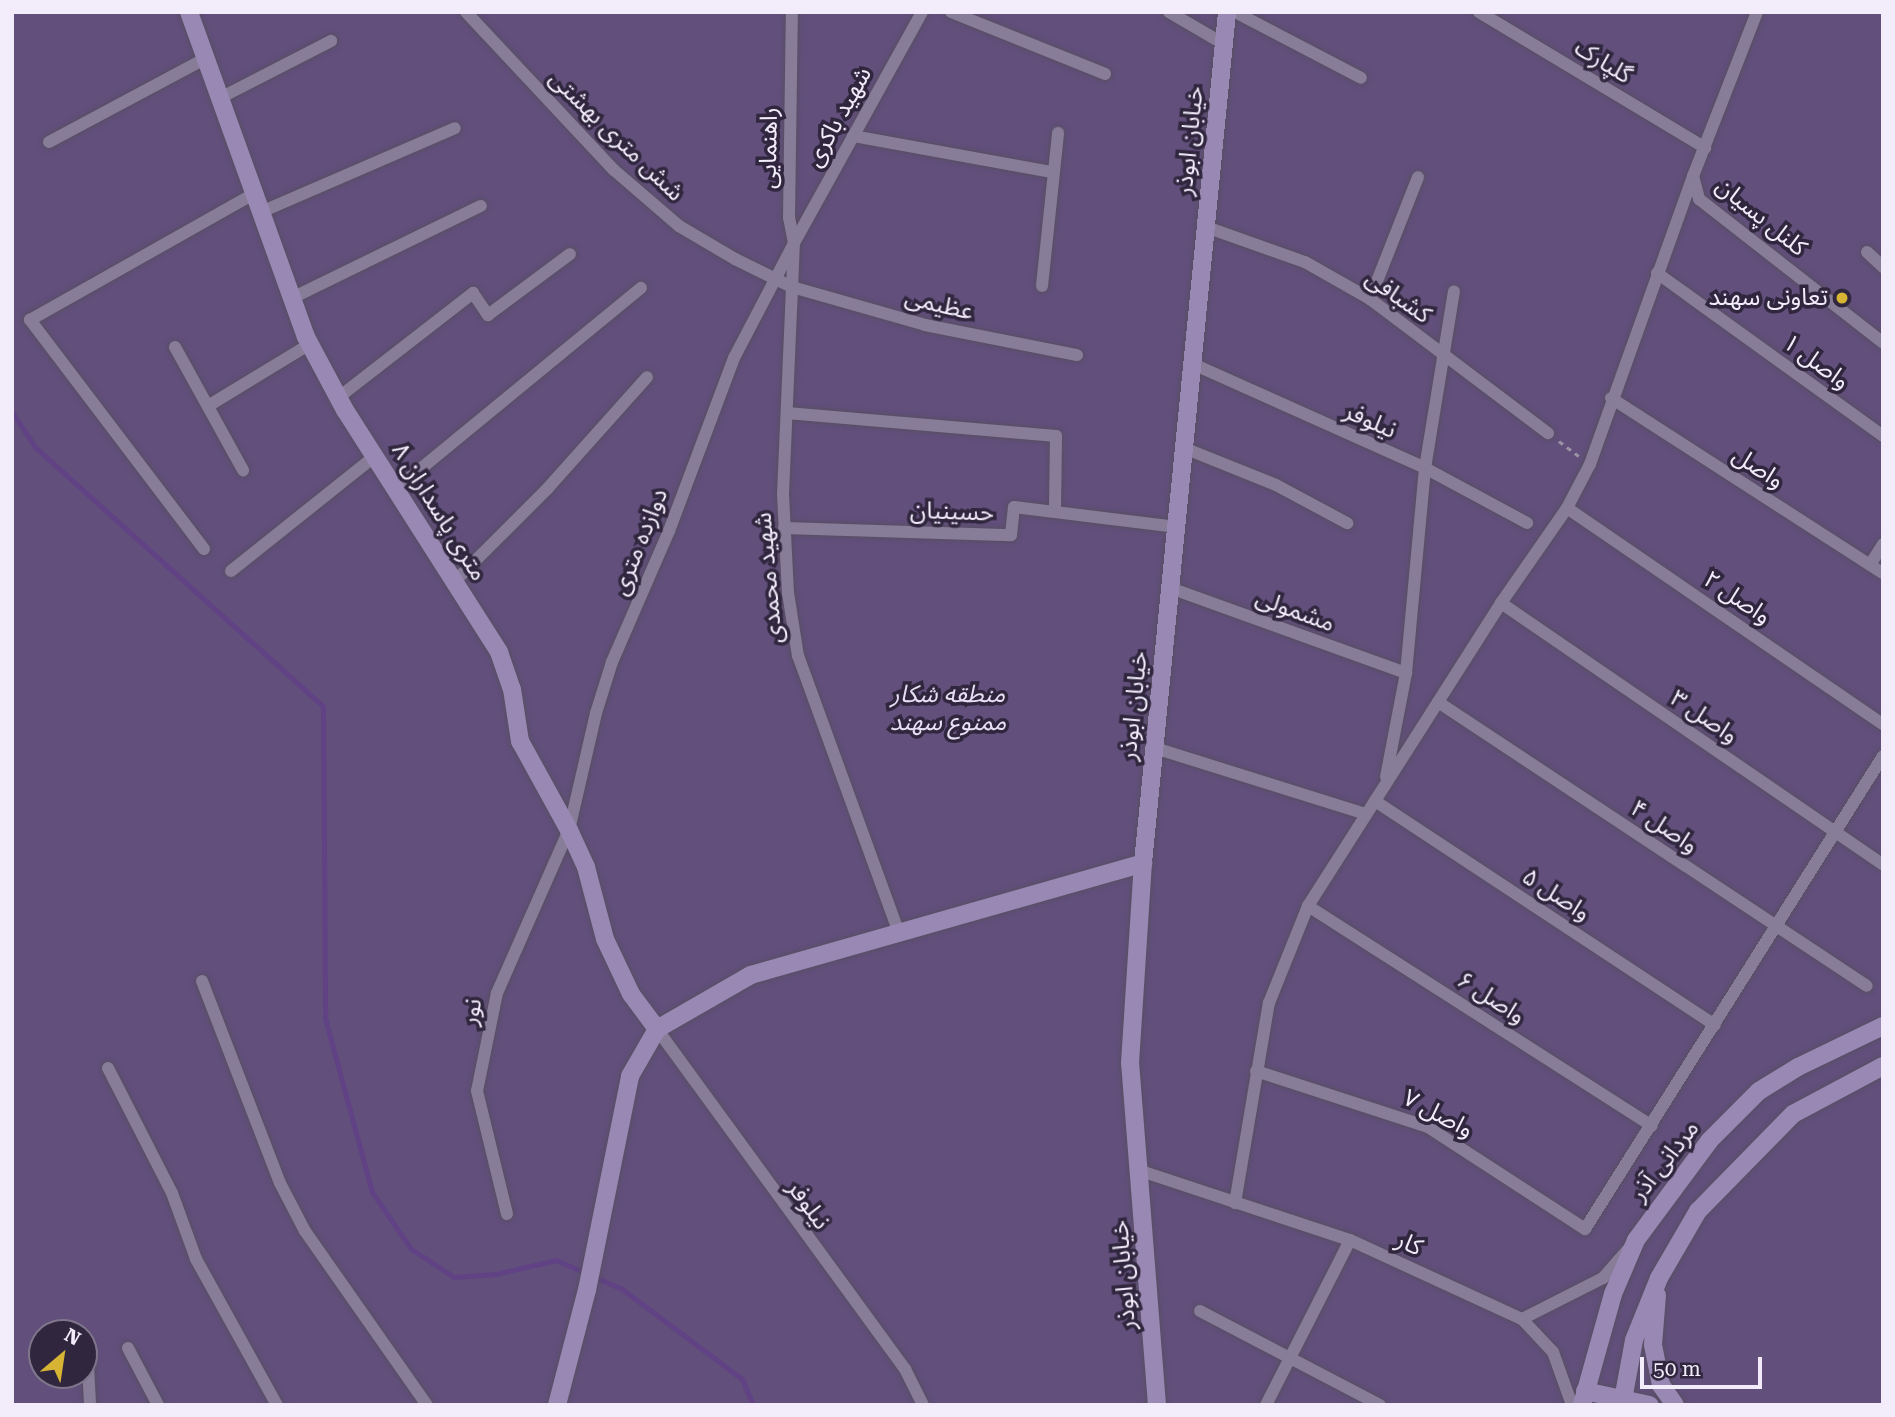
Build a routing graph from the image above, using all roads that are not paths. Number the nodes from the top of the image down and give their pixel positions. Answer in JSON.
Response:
{"nodes":[{"id":1,"x":189,"y":12,"type":"edge"},
{"id":2,"x":466,"y":12,"type":"edge"},
{"id":3,"x":792,"y":12,"type":"edge"},
{"id":4,"x":922,"y":12,"type":"edge"},
{"id":5,"x":951,"y":12,"type":"edge"},
{"id":6,"x":1169,"y":12,"type":"edge"},
{"id":7,"x":1227,"y":12,"type":"edge"},
{"id":8,"x":1235,"y":12,"type":"edge"},
{"id":9,"x":1479,"y":12,"type":"edge"},
{"id":10,"x":1757,"y":12,"type":"edge"},
{"id":11,"x":1494,"y":16,"type":"edge"},
{"id":12,"x":331,"y":41,"type":"dead end"},
{"id":13,"x":1224,"y":44,"type":"junction"},
{"id":14,"x":206,"y":58,"type":"junction"},
{"id":15,"x":1105,"y":74,"type":"dead end"},
{"id":16,"x":1361,"y":78,"type":"dead end"},
{"id":17,"x":220,"y":98,"type":"junction"},
{"id":18,"x":455,"y":128,"type":"dead end"},
{"id":19,"x":1058,"y":133,"type":"dead end"},
{"id":20,"x":853,"y":136,"type":"junction"},
{"id":21,"x":49,"y":142,"type":"dead end"},
{"id":22,"x":1705,"y":148,"type":"junction"},
{"id":23,"x":1052,"y":172,"type":"junction"},
{"id":24,"x":1693,"y":176,"type":"junction"},
{"id":25,"x":1418,"y":177,"type":"dead end"},
{"id":26,"x":254,"y":194,"type":"junction"},
{"id":27,"x":481,"y":206,"type":"dead end"},
{"id":28,"x":261,"y":212,"type":"junction"},
{"id":29,"x":1206,"y":227,"type":"junction"},
{"id":30,"x":794,"y":243,"type":"junction"},
{"id":31,"x":1867,"y":252,"type":"dead end"},
{"id":32,"x":570,"y":254,"type":"dead end"},
{"id":33,"x":1883,"y":267,"type":"edge"},
{"id":34,"x":1657,"y":273,"type":"junction"},
{"id":35,"x":774,"y":278,"type":"junction"},
{"id":36,"x":1042,"y":286,"type":"dead end"},
{"id":37,"x":792,"y":287,"type":"junction"},
{"id":38,"x":641,"y":288,"type":"dead end"},
{"id":39,"x":1454,"y":291,"type":"dead end"},
{"id":40,"x":292,"y":298,"type":"junction"},
{"id":41,"x":1370,"y":299,"type":"junction"},
{"id":42,"x":1883,"y":343,"type":"edge"},
{"id":43,"x":310,"y":344,"type":"junction"},
{"id":44,"x":175,"y":347,"type":"dead end"},
{"id":45,"x":1442,"y":354,"type":"junction"},
{"id":46,"x":1077,"y":355,"type":"dead end"},
{"id":47,"x":1193,"y":365,"type":"junction"},
{"id":48,"x":646,"y":377,"type":"dead end"},
{"id":49,"x":339,"y":397,"type":"junction"},
{"id":50,"x":1611,"y":398,"type":"junction"},
{"id":51,"x":208,"y":406,"type":"junction"},
{"id":52,"x":787,"y":413,"type":"junction"},
{"id":53,"x":1548,"y":433,"type":"road end"},
{"id":54,"x":1883,"y":436,"type":"edge"},
{"id":55,"x":1184,"y":448,"type":"junction"},
{"id":56,"x":375,"y":456,"type":"junction"},
{"id":57,"x":1425,"y":468,"type":"junction"},
{"id":58,"x":243,"y":470,"type":"dead end"},
{"id":59,"x":396,"y":489,"type":"junction"},
{"id":60,"x":1567,"y":508,"type":"junction"},
{"id":61,"x":1055,"y":512,"type":"junction"},
{"id":62,"x":1347,"y":523,"type":"dead end"},
{"id":63,"x":1527,"y":523,"type":"dead end"},
{"id":64,"x":1177,"y":527,"type":"junction"},
{"id":65,"x":784,"y":528,"type":"junction"},
{"id":66,"x":1883,"y":544,"type":"edge"},
{"id":67,"x":204,"y":549,"type":"dead end"},
{"id":68,"x":1870,"y":565,"type":"junction"},
{"id":69,"x":231,"y":570,"type":"dead end"},
{"id":70,"x":1883,"y":573,"type":"edge"},
{"id":71,"x":454,"y":582,"type":"junction"},
{"id":72,"x":1170,"y":588,"type":"junction"},
{"id":73,"x":1501,"y":603,"type":"junction"},
{"id":74,"x":1406,"y":673,"type":"junction"},
{"id":75,"x":1438,"y":702,"type":"junction"},
{"id":76,"x":1883,"y":724,"type":"edge"},
{"id":77,"x":1155,"y":748,"type":"junction"},
{"id":78,"x":1883,"y":756,"type":"edge"},
{"id":79,"x":1385,"y":784,"type":"junction"},
{"id":80,"x":1374,"y":801,"type":"junction"},
{"id":81,"x":1366,"y":814,"type":"junction"},
{"id":82,"x":569,"y":830,"type":"junction"},
{"id":83,"x":1835,"y":832,"type":"junction"},
{"id":84,"x":1143,"y":863,"type":"junction"},
{"id":85,"x":1883,"y":865,"type":"edge"},
{"id":86,"x":1308,"y":906,"type":"junction"},
{"id":87,"x":1776,"y":927,"type":"junction"},
{"id":88,"x":900,"y":933,"type":"junction"},
{"id":89,"x":202,"y":981,"type":"dead end"},
{"id":90,"x":1867,"y":986,"type":"dead end"},
{"id":91,"x":1715,"y":1024,"type":"junction"},
{"id":92,"x":1883,"y":1026,"type":"edge"},
{"id":93,"x":657,"y":1029,"type":"junction"},
{"id":94,"x":1883,"y":1066,"type":"edge"},
{"id":95,"x":108,"y":1068,"type":"dead end"},
{"id":96,"x":1256,"y":1071,"type":"junction"},
{"id":97,"x":1652,"y":1126,"type":"junction"},
{"id":98,"x":1141,"y":1171,"type":"junction"},
{"id":99,"x":1235,"y":1203,"type":"junction"},
{"id":100,"x":506,"y":1214,"type":"dead end"},
{"id":101,"x":1350,"y":1240,"type":"junction"},
{"id":102,"x":1636,"y":1240,"type":"junction"},
{"id":103,"x":1659,"y":1278,"type":"junction"},
{"id":104,"x":1200,"y":1311,"type":"dead end"},
{"id":105,"x":1522,"y":1320,"type":"junction"},
{"id":106,"x":128,"y":1348,"type":"dead end"},
{"id":107,"x":1292,"y":1356,"type":"junction"},
{"id":108,"x":1583,"y":1398,"type":"edge"},
{"id":109,"x":1623,"y":1402,"type":"edge"},
{"id":110,"x":158,"y":1405,"type":"edge"},
{"id":111,"x":277,"y":1405,"type":"edge"},
{"id":112,"x":427,"y":1405,"type":"edge"},
{"id":113,"x":557,"y":1405,"type":"edge"},
{"id":114,"x":923,"y":1405,"type":"edge"},
{"id":115,"x":1157,"y":1405,"type":"edge"},
{"id":116,"x":1266,"y":1405,"type":"edge"},
{"id":117,"x":1380,"y":1405,"type":"edge"},
{"id":118,"x":1572,"y":1405,"type":"edge"},
{"id":119,"x":1650,"y":1405,"type":"edge"},
{"id":120,"x":1675,"y":1405,"type":"edge"}],
"edges":[{"from":1,"to":14,"type":"main road","name":"۸ متری پاسداران"},
{"from":2,"to":35,"type":"street","name":"شش متری بهشتی"},
{"from":3,"to":30,"type":"street","name":"راهنمایی"},
{"from":4,"to":20,"type":"street","name":"شهید باکری"},
{"from":5,"to":15,"type":"street"},
{"from":6,"to":13,"type":"street"},
{"from":7,"to":13,"type":"main road","name":"خیابان ابوذر"},
{"from":8,"to":16,"type":"street"},
{"from":9,"to":11,"type":"street","name":"گلپارک"},
{"from":10,"to":22,"type":"street","name":"کلنل پسیان"},
{"from":11,"to":22,"type":"street","name":"گلپارک"},
{"from":12,"to":17,"type":"street"},
{"from":13,"to":29,"type":"main road","name":"خیابان ابوذر"},
{"from":14,"to":17,"type":"main road","name":"۸ متری پاسداران"},
{"from":14,"to":21,"type":"street"},
{"from":17,"to":26,"type":"main road","name":"۸ متری پاسداران"},
{"from":18,"to":28,"type":"street"},
{"from":19,"to":23,"type":"street"},
{"from":20,"to":23,"type":"street"},
{"from":20,"to":30,"type":"street","name":"شهید باکری"},
{"from":22,"to":24,"type":"street","name":"کلنل پسیان"},
{"from":23,"to":36,"type":"street"},
{"from":24,"to":34,"type":"street"},
{"from":24,"to":42,"type":"street","name":"کلنل پسیان"},
{"from":25,"to":41,"type":"street"},
{"from":26,"to":28,"type":"main road","name":"۸ متری پاسداران"},
{"from":26,"to":67,"type":"street"},
{"from":27,"to":40,"type":"street"},
{"from":28,"to":40,"type":"main road","name":"۸ متری پاسداران"},
{"from":29,"to":41,"type":"street","name":"کشبافی"},
{"from":29,"to":47,"type":"main road","name":"خیابان ابوذر"},
{"from":30,"to":35,"type":"street"},
{"from":30,"to":37,"type":"street","name":"شهید محمدی"},
{"from":31,"to":33,"type":"street"},
{"from":32,"to":49,"type":"street"},
{"from":34,"to":50,"type":"street"},
{"from":34,"to":54,"type":"street","name":"واصل ۱"},
{"from":35,"to":37,"type":"street","name":"شش متری بهشتی"},
{"from":35,"to":82,"type":"street","name":"دوازده متری"},
{"from":37,"to":46,"type":"street","name":"عظیمی"},
{"from":37,"to":52,"type":"street","name":"شهید محمدی"},
{"from":38,"to":59,"type":"street"},
{"from":39,"to":45,"type":"street"},
{"from":40,"to":43,"type":"main road","name":"۸ متری پاسداران"},
{"from":41,"to":45,"type":"street","name":"کشبافی"},
{"from":43,"to":49,"type":"main road","name":"۸ متری پاسداران"},
{"from":43,"to":51,"type":"street"},
{"from":44,"to":51,"type":"street"},
{"from":45,"to":53,"type":"street","name":"کشبافی"},
{"from":45,"to":57,"type":"street"},
{"from":47,"to":55,"type":"main road","name":"خیابان ابوذر"},
{"from":47,"to":57,"type":"street","name":"نیلوفر"},
{"from":48,"to":71,"type":"street"},
{"from":49,"to":56,"type":"main road","name":"۸ متری پاسداران"},
{"from":50,"to":60,"type":"street"},
{"from":50,"to":68,"type":"street","name":"واصل"},
{"from":51,"to":58,"type":"street"},
{"from":52,"to":61,"type":"street"},
{"from":52,"to":65,"type":"street","name":"شهید محمدی"},
{"from":55,"to":62,"type":"street"},
{"from":55,"to":64,"type":"main road","name":"خیابان ابوذر"},
{"from":56,"to":59,"type":"main road","name":"۸ متری پاسداران"},
{"from":56,"to":69,"type":"street"},
{"from":57,"to":63,"type":"street","name":"نیلوفر"},
{"from":57,"to":74,"type":"street"},
{"from":59,"to":71,"type":"main road","name":"۸ متری پاسداران"},
{"from":60,"to":73,"type":"street"},
{"from":60,"to":76,"type":"street","name":"واصل ۲"},
{"from":61,"to":64,"type":"street","name":"حسینیان"},
{"from":61,"to":65,"type":"street","name":"حسینیان"},
{"from":64,"to":72,"type":"main road","name":"خیابان ابوذر"},
{"from":65,"to":88,"type":"street","name":"شهید محمدی"},
{"from":66,"to":68,"type":"street"},
{"from":68,"to":70,"type":"street","name":"واصل"},
{"from":71,"to":82,"type":"main road","name":"۸ متری پاسداران"},
{"from":72,"to":74,"type":"street","name":"مشمولی"},
{"from":72,"to":77,"type":"main road","name":"خیابان ابوذر"},
{"from":73,"to":75,"type":"street"},
{"from":73,"to":83,"type":"street","name":"واصل ۳"},
{"from":74,"to":79,"type":"street"},
{"from":75,"to":79,"type":"street"},
{"from":75,"to":87,"type":"street","name":"واصل ۴"},
{"from":77,"to":81,"type":"street"},
{"from":77,"to":84,"type":"main road","name":"خیابان ابوذر"},
{"from":78,"to":83,"type":"street"},
{"from":79,"to":80,"type":"street"},
{"from":80,"to":81,"type":"street"},
{"from":80,"to":91,"type":"street","name":"واصل ۵"},
{"from":81,"to":86,"type":"street"},
{"from":82,"to":93,"type":"main road","name":"۸ متری پاسداران"},
{"from":82,"to":100,"type":"street","name":"نور"},
{"from":83,"to":85,"type":"street","name":"واصل ۳"},
{"from":83,"to":87,"type":"street"},
{"from":84,"to":88,"type":"main road"},
{"from":84,"to":98,"type":"main road","name":"خیابان ابوذر"},
{"from":86,"to":96,"type":"street"},
{"from":86,"to":97,"type":"street","name":"واصل ۶"},
{"from":87,"to":90,"type":"street","name":"واصل ۴"},
{"from":87,"to":91,"type":"street"},
{"from":88,"to":93,"type":"main road"},
{"from":89,"to":112,"type":"street"},
{"from":91,"to":97,"type":"street"},
{"from":92,"to":102,"type":"main road","name":"مردانی آذر"},
{"from":93,"to":113,"type":"main road"},
{"from":93,"to":114,"type":"street","name":"نیلوفر"},
{"from":94,"to":103,"type":"main road"},
{"from":95,"to":111,"type":"street"},
{"from":96,"to":97,"type":"street","name":"واصل ۷"},
{"from":96,"to":99,"type":"street"},
{"from":98,"to":99,"type":"street","name":"کار"},
{"from":98,"to":115,"type":"main road","name":"خیابان ابوذر"},
{"from":99,"to":101,"type":"street","name":"کار"},
{"from":101,"to":105,"type":"street","name":"کار"},
{"from":101,"to":107,"type":"street"},
{"from":102,"to":105,"type":"street"},
{"from":102,"to":108,"type":"main road","name":"مردانی آذر"},
{"from":103,"to":109,"type":"main road"},
{"from":103,"to":120,"type":"main road"},
{"from":104,"to":107,"type":"street"},
{"from":105,"to":118,"type":"street"},
{"from":106,"to":110,"type":"street"},
{"from":107,"to":116,"type":"street"},
{"from":107,"to":117,"type":"street"},
{"from":108,"to":109,"type":"main road"},
{"from":109,"to":119,"type":"main road"}]}
